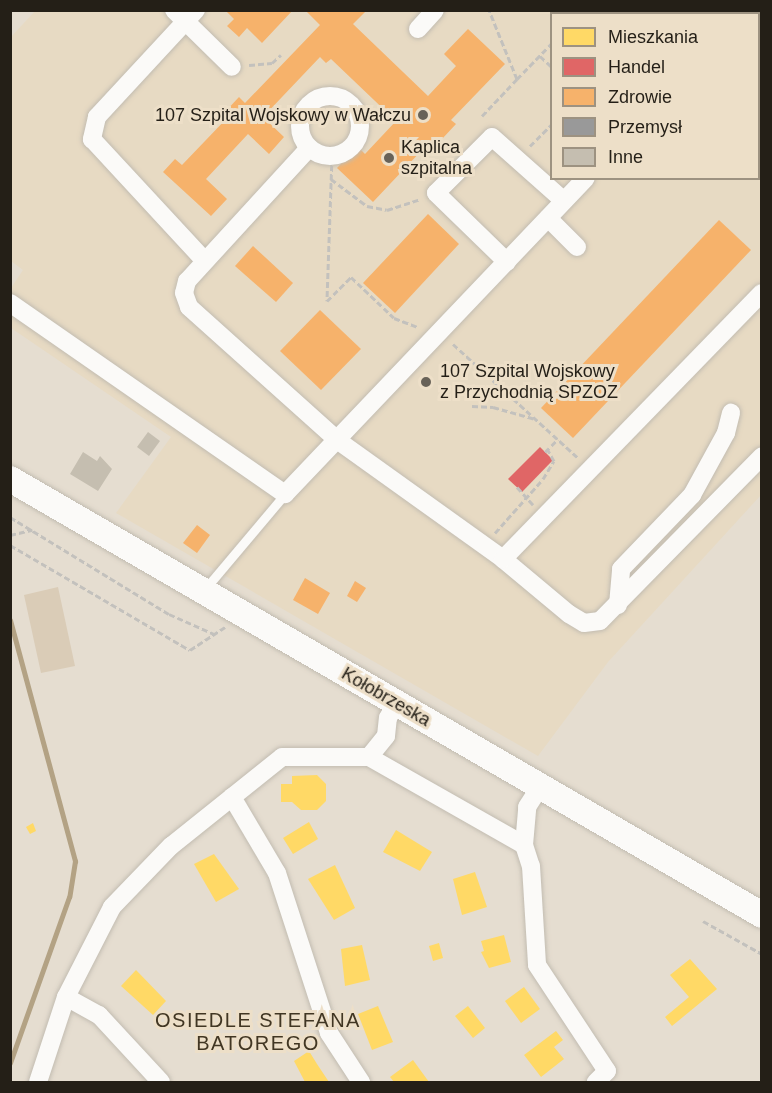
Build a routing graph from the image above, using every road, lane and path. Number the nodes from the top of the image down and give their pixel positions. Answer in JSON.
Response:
{"nodes":[{"id":1,"x":435,"y":10,"type":"edge"},
{"id":2,"x":489,"y":10,"type":"edge"},
{"id":3,"x":185,"y":14,"type":"edge"},
{"id":4,"x":418,"y":29,"type":"dead end"},
{"id":5,"x":550,"y":45,"type":"edge"},
{"id":6,"x":280,"y":55,"type":"dead end"},
{"id":7,"x":540,"y":55,"type":"junction"},
{"id":8,"x":550,"y":65,"type":"edge"},
{"id":9,"x":232,"y":67,"type":"joint"},
{"id":10,"x":517,"y":79,"type":"junction"},
{"id":11,"x":482,"y":116,"type":"dead end"},
{"id":12,"x":550,"y":126,"type":"edge"},
{"id":13,"x":438,"y":143,"type":"dead end"},
{"id":14,"x":309,"y":148,"type":"junction"},
{"id":15,"x":448,"y":153,"type":"dead end"},
{"id":16,"x":332,"y":156,"type":"junction"},
{"id":17,"x":517,"y":159,"type":"junction"},
{"id":18,"x":331,"y":179,"type":"junction"},
{"id":19,"x":583,"y":180,"type":"edge"},
{"id":20,"x":436,"y":193,"type":"junction"},
{"id":21,"x":564,"y":201,"type":"junction"},
{"id":22,"x":548,"y":218,"type":"junction"},
{"id":23,"x":577,"y":247,"type":"dead end"},
{"id":24,"x":206,"y":261,"type":"junction"},
{"id":25,"x":507,"y":262,"type":"junction"},
{"id":26,"x":762,"y":293,"type":"edge"},
{"id":27,"x":10,"y":303,"type":"edge"},
{"id":28,"x":417,"y":327,"type":"dead end"},
{"id":29,"x":448,"y":339,"type":"dead end"},
{"id":30,"x":472,"y":406,"type":"dead end"},
{"id":31,"x":731,"y":413,"type":"dead end"},
{"id":32,"x":537,"y":420,"type":"junction"},
{"id":33,"x":558,"y":439,"type":"junction"},
{"id":34,"x":337,"y":440,"type":"junction"},
{"id":35,"x":762,"y":456,"type":"edge"},
{"id":36,"x":591,"y":469,"type":"junction"},
{"id":37,"x":10,"y":479,"type":"edge"},
{"id":38,"x":517,"y":487,"type":"dead end"},
{"id":39,"x":285,"y":494,"type":"junction"},
{"id":40,"x":527,"y":500,"type":"junction"},
{"id":41,"x":10,"y":517,"type":"edge"},
{"id":42,"x":32,"y":530,"type":"junction"},
{"id":43,"x":10,"y":535,"type":"edge"},
{"id":44,"x":483,"y":544,"type":"junction"},
{"id":45,"x":10,"y":545,"type":"edge"},
{"id":46,"x":504,"y":559,"type":"junction"},
{"id":47,"x":203,"y":591,"type":"junction"},
{"id":48,"x":618,"y":605,"type":"junction"},
{"id":49,"x":230,"y":629,"type":"dead end"},
{"id":50,"x":214,"y":634,"type":"junction"},
{"id":51,"x":396,"y":703,"type":"junction"},
{"id":52,"x":369,"y":757,"type":"junction"},
{"id":53,"x":540,"y":787,"type":"junction"},
{"id":54,"x":232,"y":797,"type":"junction"},
{"id":55,"x":524,"y":845,"type":"junction"},
{"id":56,"x":762,"y":915,"type":"edge"},
{"id":57,"x":703,"y":921,"type":"dead end"},
{"id":58,"x":762,"y":954,"type":"edge"},
{"id":59,"x":66,"y":997,"type":"junction"},
{"id":60,"x":38,"y":1083,"type":"edge"},
{"id":61,"x":161,"y":1083,"type":"edge"},
{"id":62,"x":361,"y":1083,"type":"edge"},
{"id":63,"x":596,"y":1083,"type":"edge"}],
"edges":[{"from":1,"to":4,"type":"street"},
{"from":2,"to":10,"type":"path"},
{"from":3,"to":9,"type":"street"},
{"from":3,"to":24,"type":"street"},
{"from":5,"to":7,"type":"path"},
{"from":6,"to":9,"type":"path"},
{"from":7,"to":8,"type":"path"},
{"from":7,"to":10,"type":"path"},
{"from":10,"to":11,"type":"path"},
{"from":12,"to":17,"type":"path"},
{"from":13,"to":15,"type":"path"},
{"from":14,"to":16,"type":"street"},
{"from":14,"to":16,"type":"street"},
{"from":14,"to":24,"type":"street"},
{"from":16,"to":18,"type":"path"},
{"from":17,"to":20,"type":"street"},
{"from":17,"to":21,"type":"street"},
{"from":18,"to":20,"type":"path"},
{"from":18,"to":28,"type":"path"},
{"from":19,"to":21,"type":"street"},
{"from":20,"to":25,"type":"street"},
{"from":21,"to":22,"type":"street"},
{"from":22,"to":23,"type":"street"},
{"from":22,"to":25,"type":"street"},
{"from":24,"to":34,"type":"street"},
{"from":25,"to":34,"type":"street"},
{"from":26,"to":36,"type":"street"},
{"from":27,"to":39,"type":"street"},
{"from":29,"to":32,"type":"path"},
{"from":30,"to":32,"type":"path"},
{"from":31,"to":48,"type":"street"},
{"from":32,"to":33,"type":"path"},
{"from":33,"to":36,"type":"path"},
{"from":33,"to":40,"type":"path"},
{"from":34,"to":39,"type":"street"},
{"from":34,"to":44,"type":"street"},
{"from":35,"to":48,"type":"street"},
{"from":36,"to":46,"type":"street"},
{"from":37,"to":47,"type":"main road","name":"Kołobrzeska"},
{"from":38,"to":40,"type":"path"},
{"from":39,"to":47,"type":"lane"},
{"from":40,"to":44,"type":"path"},
{"from":41,"to":42,"type":"path"},
{"from":42,"to":43,"type":"path"},
{"from":42,"to":50,"type":"path"},
{"from":44,"to":46,"type":"street"},
{"from":45,"to":50,"type":"path"},
{"from":46,"to":48,"type":"street"},
{"from":47,"to":51,"type":"main road","name":"Kołobrzeska"},
{"from":49,"to":50,"type":"path"},
{"from":51,"to":52,"type":"street"},
{"from":51,"to":53,"type":"main road","name":"Kołobrzeska"},
{"from":52,"to":54,"type":"street"},
{"from":52,"to":55,"type":"street"},
{"from":53,"to":55,"type":"street"},
{"from":53,"to":56,"type":"main road","name":"Kołobrzeska"},
{"from":54,"to":59,"type":"street"},
{"from":54,"to":62,"type":"street"},
{"from":55,"to":63,"type":"street"},
{"from":57,"to":58,"type":"path"},
{"from":59,"to":60,"type":"street"},
{"from":59,"to":61,"type":"street"}]}
